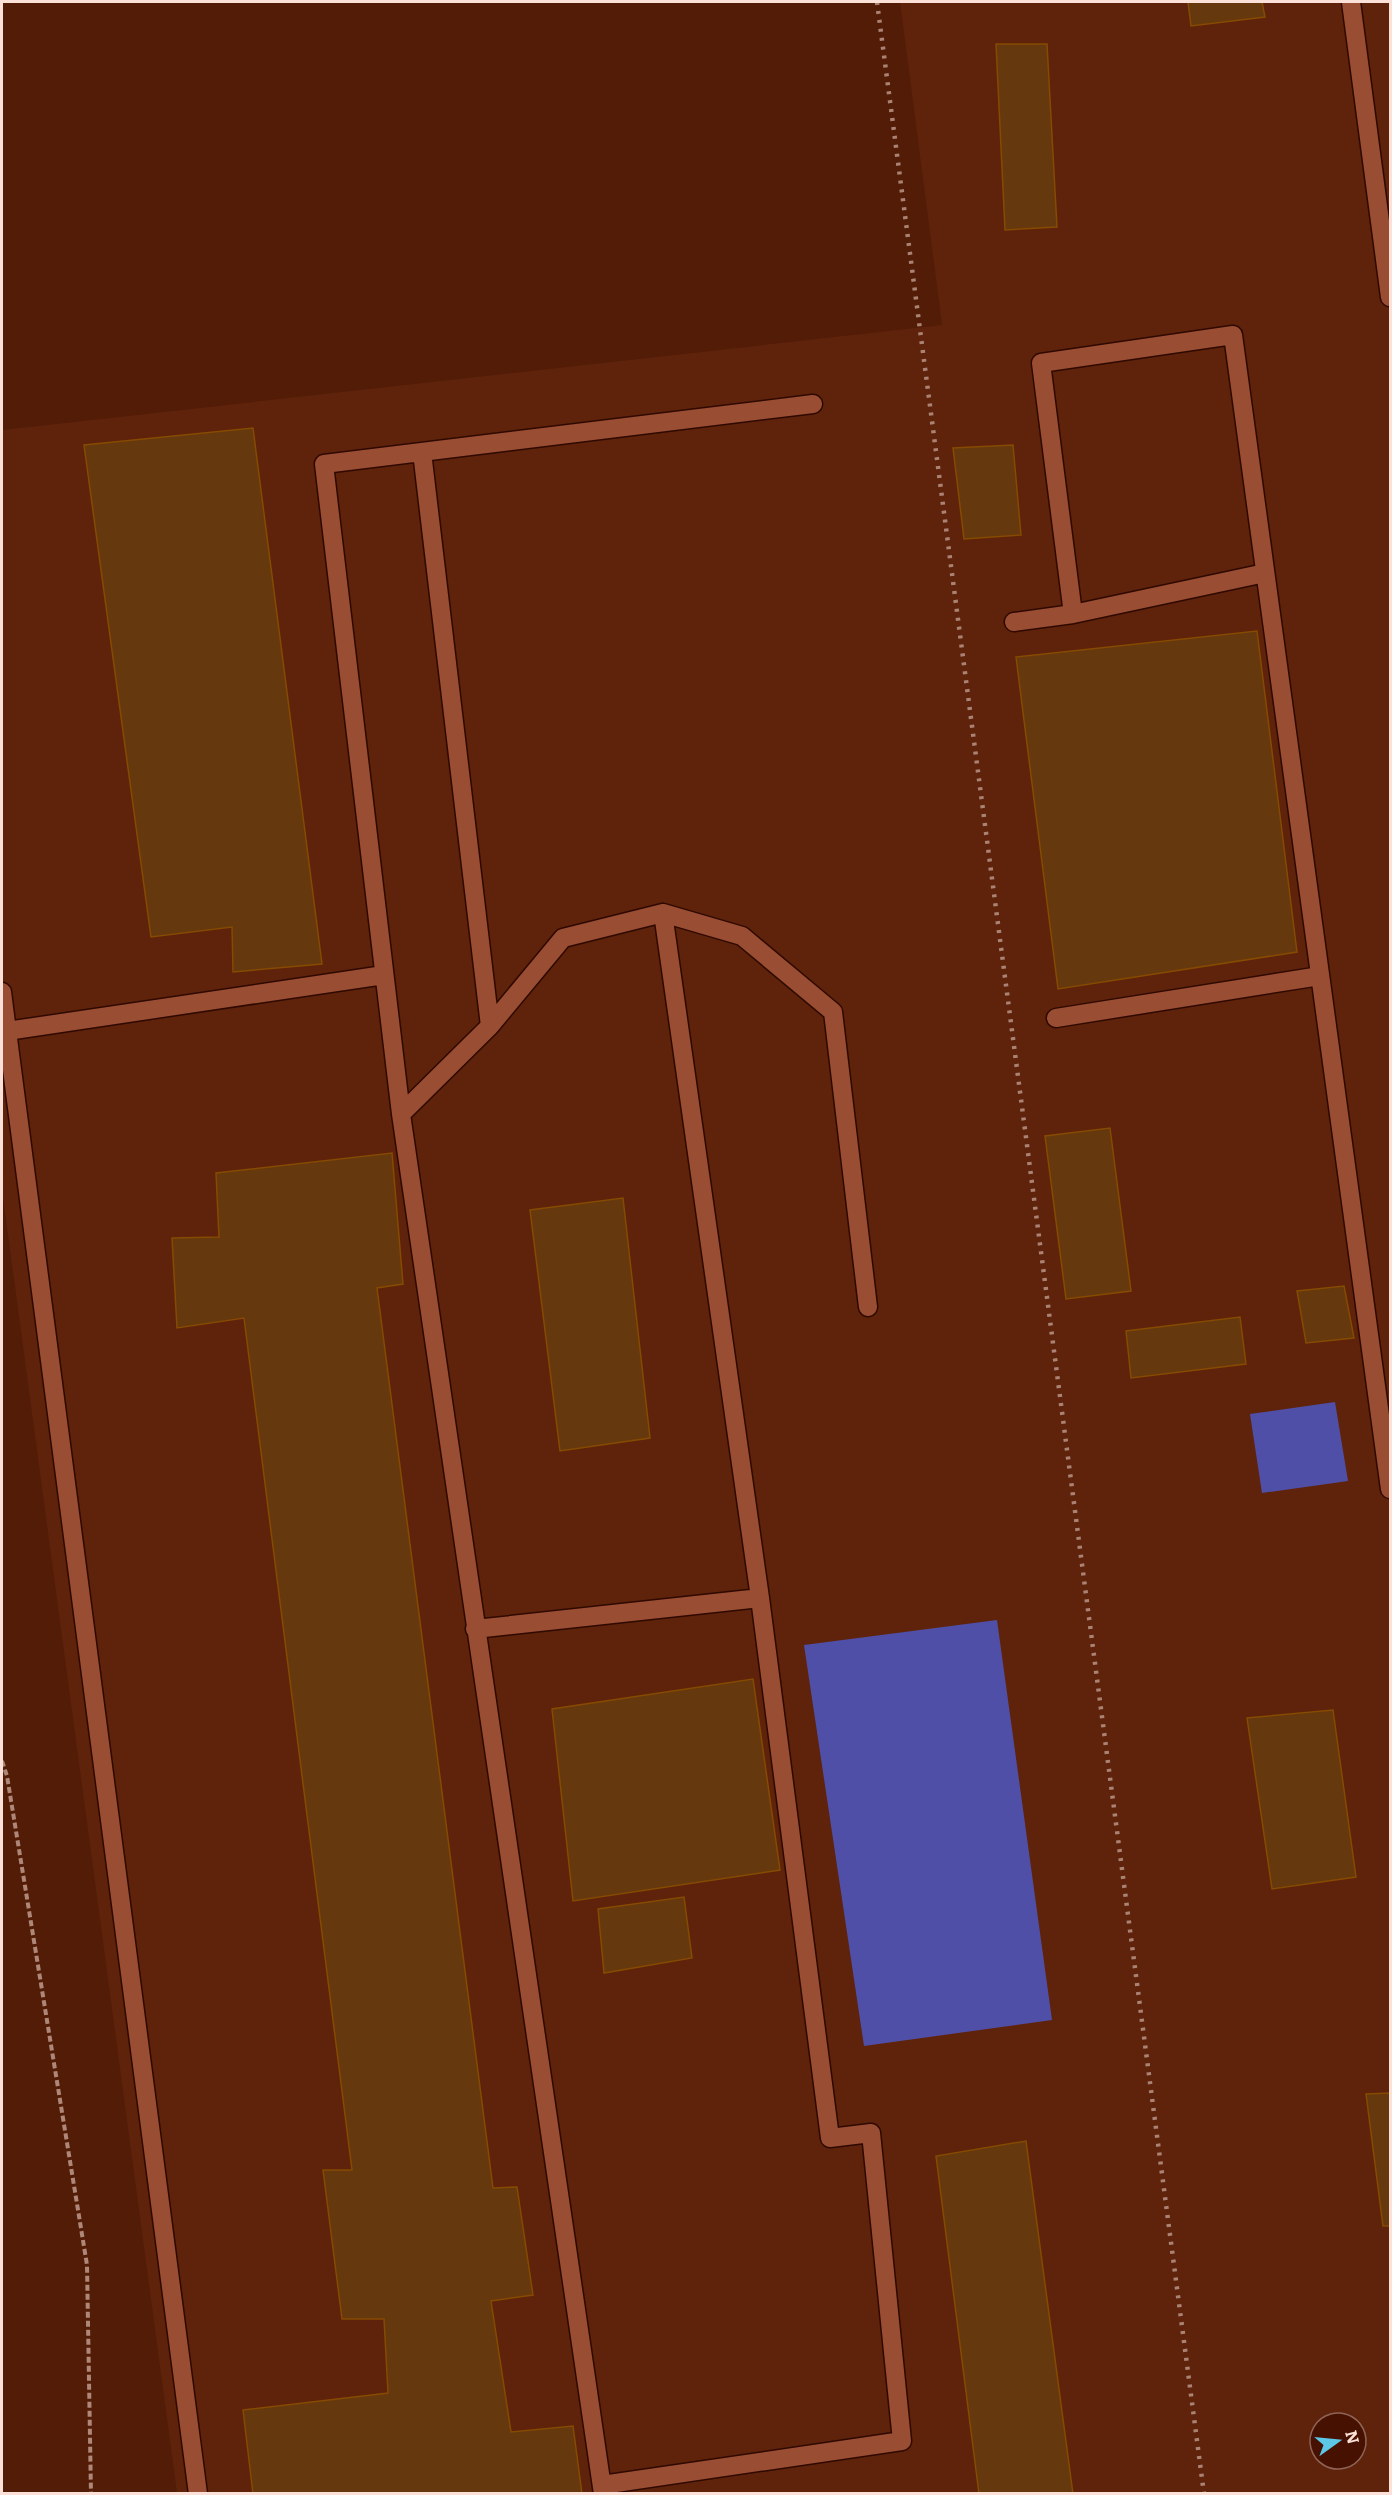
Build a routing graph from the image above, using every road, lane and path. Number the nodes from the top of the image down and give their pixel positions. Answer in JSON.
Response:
{"nodes":[{"id":1,"x":1351,"y":2,"type":"edge"},
{"id":2,"x":1390,"y":297,"type":"edge"},
{"id":3,"x":813,"y":404,"type":"dead end"},
{"id":4,"x":422,"y":452,"type":"junction"},
{"id":5,"x":1265,"y":573,"type":"junction"},
{"id":6,"x":1073,"y":614,"type":"junction"},
{"id":7,"x":1014,"y":622,"type":"dead end"},
{"id":8,"x":663,"y":913,"type":"junction"},
{"id":9,"x":384,"y":975,"type":"junction"},
{"id":10,"x":1320,"y":976,"type":"junction"},
{"id":11,"x":2,"y":992,"type":"edge"},
{"id":12,"x":1056,"y":1018,"type":"dead end"},
{"id":13,"x":490,"y":1026,"type":"junction"},
{"id":14,"x":7,"y":1032,"type":"junction"},
{"id":15,"x":401,"y":1114,"type":"junction"},
{"id":16,"x":867,"y":1307,"type":"dead end"},
{"id":17,"x":1390,"y":1488,"type":"edge"},
{"id":18,"x":760,"y":1598,"type":"junction"},
{"id":19,"x":475,"y":1629,"type":"junction"},
{"id":20,"x":2,"y":1761,"type":"edge"},
{"id":21,"x":603,"y":2489,"type":"edge"},
{"id":22,"x":91,"y":2493,"type":"edge"},
{"id":23,"x":198,"y":2493,"type":"edge"}],
"edges":[{"from":1,"to":2,"type":"lane"},
{"from":3,"to":4,"type":"lane"},
{"from":4,"to":9,"type":"lane"},
{"from":4,"to":13,"type":"lane"},
{"from":5,"to":6,"type":"lane"},
{"from":5,"to":6,"type":"lane"},
{"from":5,"to":10,"type":"lane"},
{"from":6,"to":7,"type":"lane"},
{"from":8,"to":13,"type":"lane"},
{"from":8,"to":16,"type":"lane"},
{"from":8,"to":18,"type":"lane"},
{"from":9,"to":14,"type":"lane"},
{"from":9,"to":15,"type":"lane"},
{"from":10,"to":12,"type":"lane"},
{"from":10,"to":17,"type":"lane"},
{"from":11,"to":14,"type":"lane"},
{"from":13,"to":15,"type":"lane"},
{"from":14,"to":23,"type":"lane"},
{"from":15,"to":19,"type":"lane"},
{"from":18,"to":19,"type":"lane"},
{"from":18,"to":21,"type":"lane"},
{"from":19,"to":21,"type":"lane"},
{"from":20,"to":22,"type":"path"}]}
